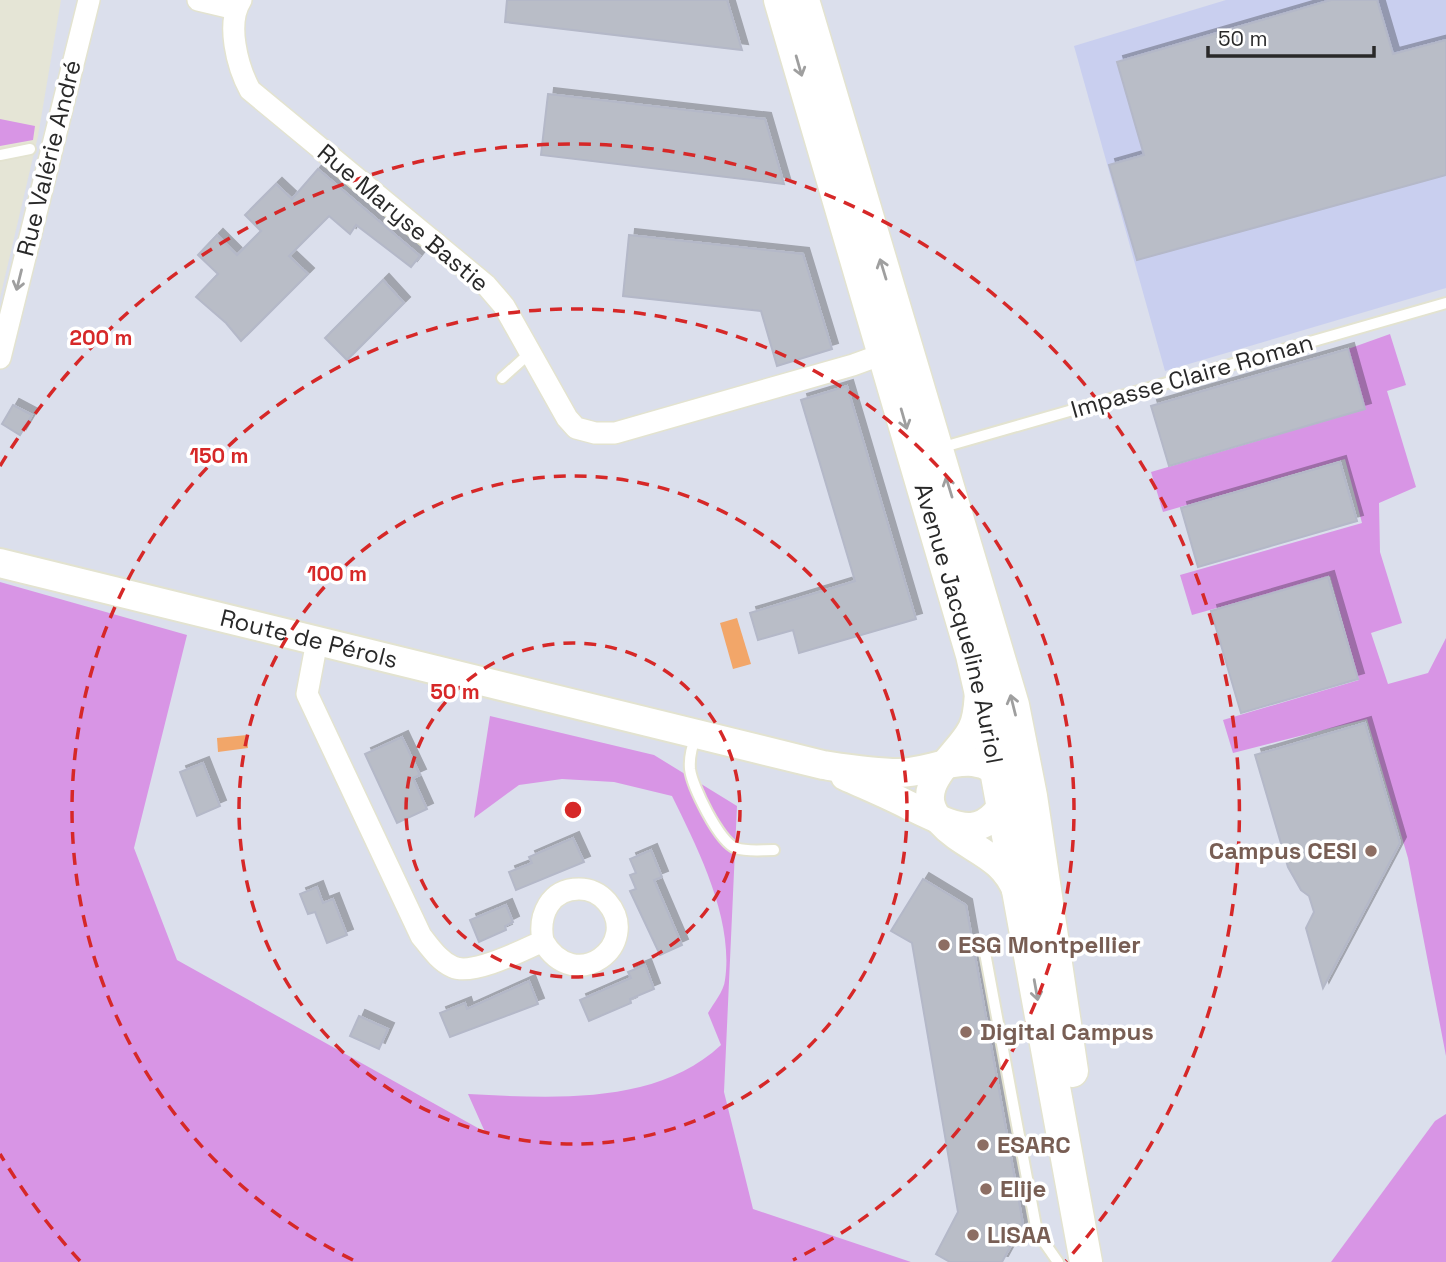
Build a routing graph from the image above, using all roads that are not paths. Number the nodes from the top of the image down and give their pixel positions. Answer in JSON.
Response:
{"nodes":[{"id":1,"x":89,"y":0,"type":"edge"},
{"id":2,"x":198,"y":0,"type":"edge"},
{"id":3,"x":780,"y":0,"type":"edge"},
{"id":4,"x":803,"y":0,"type":"edge"},
{"id":5,"x":238,"y":4,"type":"edge"},
{"id":6,"x":30,"y":149,"type":"dead end"},
{"id":7,"x":0,"y":155,"type":"edge"},
{"id":8,"x":1446,"y":303,"type":"edge"},
{"id":9,"x":896,"y":350,"type":"junction"},
{"id":10,"x":531,"y":352,"type":"junction"},
{"id":11,"x":0,"y":358,"type":"edge"},
{"id":12,"x":502,"y":378,"type":"dead end"},
{"id":13,"x":937,"y":449,"type":"junction"},
{"id":14,"x":0,"y":563,"type":"edge"},
{"id":15,"x":317,"y":640,"type":"junction"},
{"id":16,"x":979,"y":690,"type":"junction"},
{"id":17,"x":696,"y":734,"type":"junction"},
{"id":18,"x":1021,"y":743,"type":"junction"},
{"id":19,"x":949,"y":762,"type":"junction"},
{"id":20,"x":824,"y":765,"type":"junction"},
{"id":21,"x":1006,"y":785,"type":"junction"},
{"id":22,"x":942,"y":823,"type":"junction"},
{"id":23,"x":774,"y":850,"type":"dead end"},
{"id":24,"x":1020,"y":898,"type":"junction"},
{"id":25,"x":543,"y":941,"type":"dead end"},
{"id":26,"x":983,"y":942,"type":"dead end"},
{"id":27,"x":1058,"y":979,"type":"junction"},
{"id":28,"x":1082,"y":1260,"type":"edge"}],
"edges":[{"from":1,"to":11,"type":"street","name":"Rue Valérie André","one_way":true},
{"from":2,"to":5,"type":"street"},
{"from":3,"to":9,"type":"main road","name":"Avenue Jacqueline Auriol","one_way":true},
{"from":9,"to":4,"type":"main road","name":"Avenue Jacqueline Auriol","one_way":true},
{"from":5,"to":10,"type":"street","name":"Rue Maryse Bastie"},
{"from":6,"to":7,"type":"lane"},
{"from":8,"to":13,"type":"lane","name":"Impasse Claire Roman"},
{"from":9,"to":10,"type":"street","name":"Rue Maryse Bastie"},
{"from":9,"to":13,"type":"main road","name":"Avenue Jacqueline Auriol"},
{"from":9,"to":16,"type":"main road","name":"Avenue Jacqueline Auriol","one_way":true},
{"from":10,"to":12,"type":"lane"},
{"from":18,"to":13,"type":"main road","name":"Avenue Jacqueline Auriol","one_way":true},
{"from":14,"to":15,"type":"street","name":"Route de Pérols"},
{"from":15,"to":17,"type":"street","name":"Route de Pérols"},
{"from":15,"to":25,"type":"street"},
{"from":16,"to":19,"type":"street"},
{"from":16,"to":21,"type":"main road","name":"Avenue Jacqueline Auriol"},
{"from":17,"to":20,"type":"street","name":"Route de Pérols"},
{"from":17,"to":23,"type":"lane"},
{"from":18,"to":21,"type":"street"},
{"from":18,"to":27,"type":"main road","name":"Avenue Jacqueline Auriol"},
{"from":19,"to":20,"type":"street","name":"Route de Pérols"},
{"from":19,"to":21,"type":"street"},
{"from":19,"to":22,"type":"street"},
{"from":20,"to":22,"type":"street","name":"Route de Pérols"},
{"from":21,"to":22,"type":"street"},
{"from":21,"to":24,"type":"main road","name":"Avenue Jacqueline Auriol"},
{"from":21,"to":27,"type":"street"},
{"from":22,"to":24,"type":"street"},
{"from":24,"to":28,"type":"main road","name":"Avenue Jacqueline Auriol","one_way":true},
{"from":26,"to":28,"type":"lane"},
{"from":27,"to":28,"type":"main road","name":"Avenue Jacqueline Auriol"}]}
